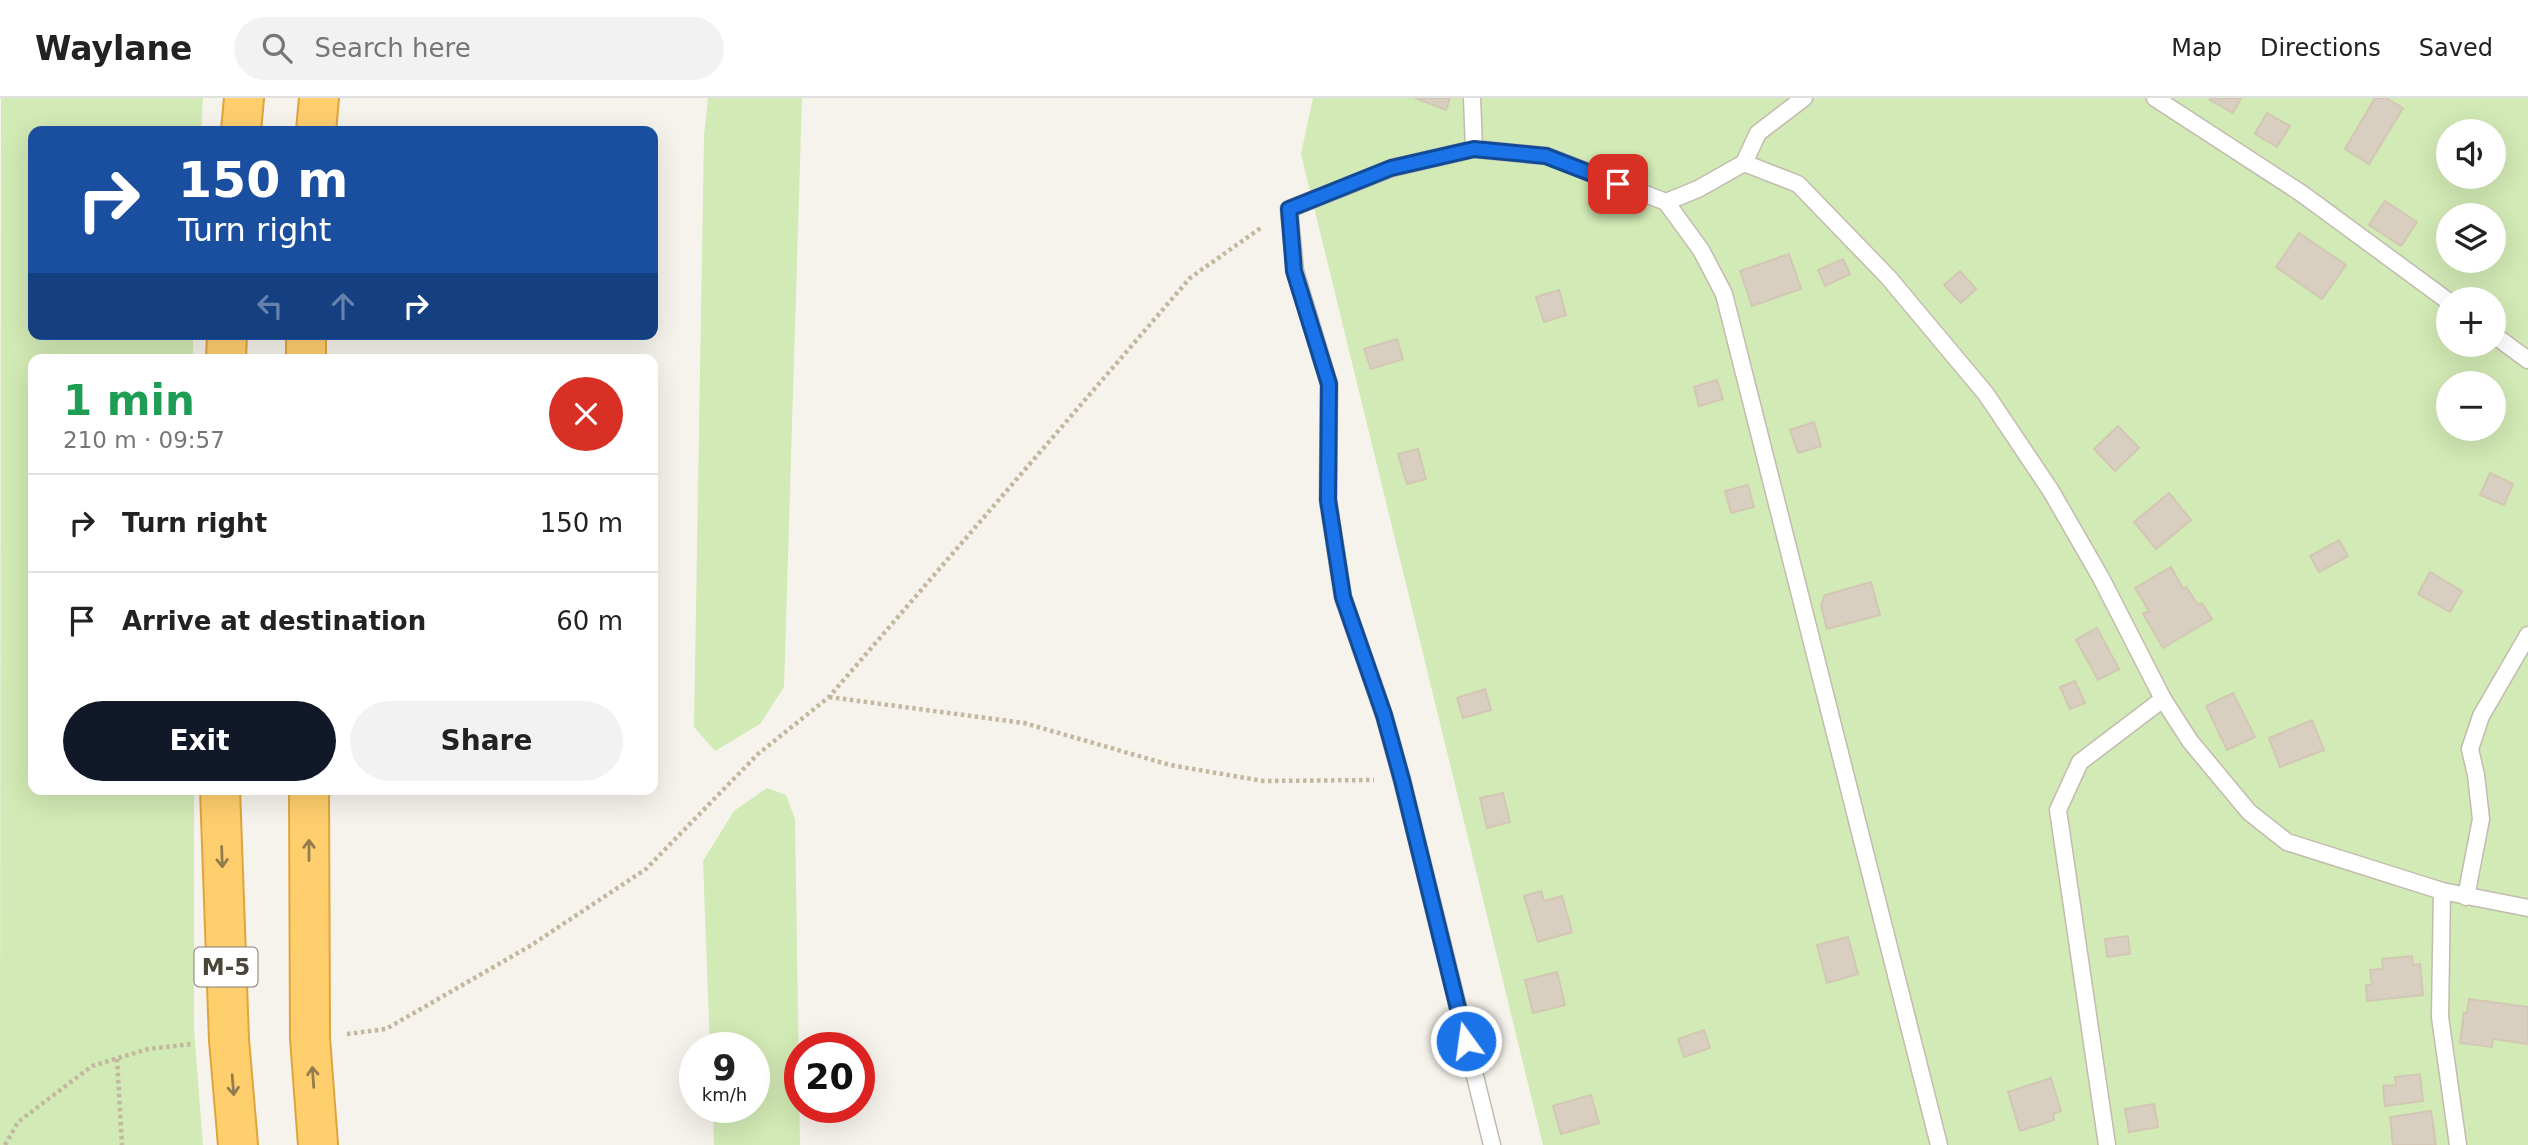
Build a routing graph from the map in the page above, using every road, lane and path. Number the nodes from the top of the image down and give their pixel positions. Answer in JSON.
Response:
{"nodes":[{"id":1,"x":244,"y":98,"type":"edge"},
{"id":2,"x":320,"y":98,"type":"edge"},
{"id":3,"x":1472,"y":98,"type":"edge"},
{"id":4,"x":1804,"y":98,"type":"edge"},
{"id":5,"x":2155,"y":98,"type":"edge"},
{"id":6,"x":241,"y":126,"type":"edge"},
{"id":7,"x":317,"y":126,"type":"edge"},
{"id":8,"x":1474,"y":149,"type":"junction"},
{"id":9,"x":1744,"y":163,"type":"junction"},
{"id":10,"x":1666,"y":202,"type":"junction"},
{"id":11,"x":1289,"y":209,"type":"junction"},
{"id":12,"x":2436,"y":293,"type":"edge"},
{"id":13,"x":2506,"y":344,"type":"edge"},
{"id":14,"x":2528,"y":360,"type":"edge"},
{"id":15,"x":2528,"y":635,"type":"edge"},
{"id":16,"x":829,"y":697,"type":"junction"},
{"id":17,"x":2163,"y":699,"type":"junction"},
{"id":18,"x":1402,"y":780,"type":"junction"},
{"id":19,"x":220,"y":795,"type":"edge"},
{"id":20,"x":309,"y":795,"type":"edge"},
{"id":21,"x":2442,"y":891,"type":"junction"},
{"id":22,"x":2466,"y":897,"type":"junction"},
{"id":23,"x":2528,"y":908,"type":"edge"},
{"id":24,"x":310,"y":1038,"type":"junction"},
{"id":25,"x":229,"y":1040,"type":"junction"},
{"id":26,"x":117,"y":1059,"type":"junction"},
{"id":27,"x":5,"y":1145,"type":"edge"},
{"id":28,"x":122,"y":1145,"type":"edge"},
{"id":29,"x":238,"y":1145,"type":"edge"},
{"id":30,"x":318,"y":1145,"type":"edge"},
{"id":31,"x":1492,"y":1145,"type":"edge"},
{"id":32,"x":1938,"y":1145,"type":"edge"},
{"id":33,"x":2107,"y":1145,"type":"edge"},
{"id":34,"x":2458,"y":1145,"type":"edge"}],
"edges":[{"from":1,"to":6,"type":"highway"},
{"from":2,"to":7,"type":"highway"},
{"from":3,"to":8,"type":"lane"},
{"from":4,"to":9,"type":"lane"},
{"from":5,"to":12,"type":"lane"},
{"from":8,"to":10,"type":"lane"},
{"from":8,"to":11,"type":"lane"},
{"from":9,"to":10,"type":"lane"},
{"from":9,"to":17,"type":"lane"},
{"from":10,"to":32,"type":"lane"},
{"from":11,"to":16,"type":"path"},
{"from":11,"to":18,"type":"lane"},
{"from":13,"to":14,"type":"lane"},
{"from":15,"to":22,"type":"lane"},
{"from":16,"to":18,"type":"path"},
{"from":16,"to":24,"type":"path"},
{"from":17,"to":21,"type":"lane"},
{"from":17,"to":33,"type":"lane"},
{"from":18,"to":31,"type":"lane"},
{"from":19,"to":25,"type":"highway","number":"М-5","one_way":true},
{"from":24,"to":20,"type":"highway","one_way":true},
{"from":21,"to":22,"type":"lane"},
{"from":21,"to":34,"type":"lane"},
{"from":22,"to":23,"type":"lane"},
{"from":30,"to":24,"type":"highway","one_way":true},
{"from":25,"to":26,"type":"path"},
{"from":25,"to":29,"type":"highway","number":"М-5","one_way":true},
{"from":26,"to":27,"type":"path"},
{"from":26,"to":28,"type":"path"}]}
